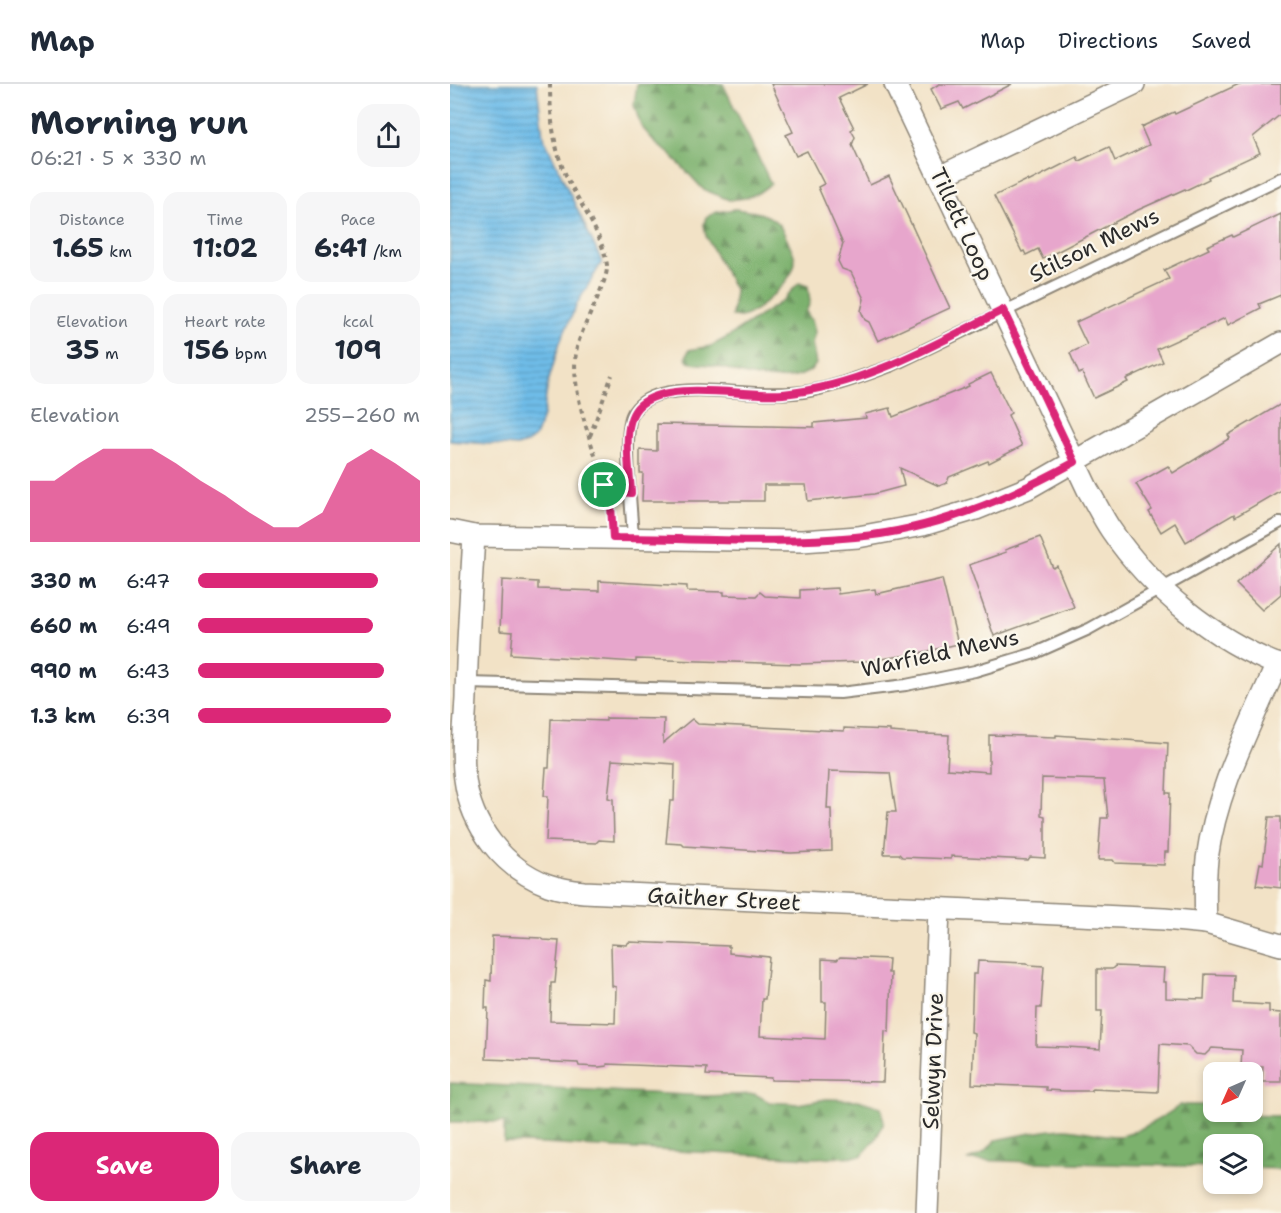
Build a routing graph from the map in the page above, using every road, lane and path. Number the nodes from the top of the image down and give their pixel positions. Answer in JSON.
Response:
{"nodes":[{"id":1,"x":550,"y":84,"type":"edge"},
{"id":2,"x":895,"y":84,"type":"edge"},
{"id":3,"x":1134,"y":84,"type":"edge"},
{"id":4,"x":939,"y":177,"type":"junction"},
{"id":5,"x":1281,"y":178,"type":"edge"},
{"id":6,"x":1003,"y":310,"type":"junction"},
{"id":7,"x":1281,"y":343,"type":"edge"},
{"id":8,"x":612,"y":375,"type":"dead end"},
{"id":9,"x":590,"y":436,"type":"junction"},
{"id":10,"x":1075,"y":462,"type":"junction"},
{"id":11,"x":604,"y":485,"type":"junction"},
{"id":12,"x":631,"y":493,"type":"junction"},
{"id":13,"x":1281,"y":522,"type":"edge"},
{"id":14,"x":450,"y":531,"type":"edge"},
{"id":15,"x":474,"y":536,"type":"junction"},
{"id":16,"x":623,"y":538,"type":"junction"},
{"id":17,"x":1162,"y":590,"type":"junction"},
{"id":18,"x":1279,"y":665,"type":"edge"},
{"id":19,"x":466,"y":683,"type":"junction"},
{"id":20,"x":939,"y":909,"type":"junction"},
{"id":21,"x":1206,"y":923,"type":"junction"},
{"id":22,"x":1281,"y":945,"type":"edge"},
{"id":23,"x":927,"y":1213,"type":"edge"}],
"edges":[{"from":1,"to":9,"type":"path"},
{"from":2,"to":4,"type":"street","name":"Tillett Loop"},
{"from":3,"to":4,"type":"street"},
{"from":4,"to":6,"type":"street","name":"Tillett Loop"},
{"from":5,"to":6,"type":"lane","name":"Stilson Mews"},
{"from":6,"to":10,"type":"street","name":"Tillett Loop"},
{"from":6,"to":12,"type":"lane","name":"Stilson Mews"},
{"from":7,"to":10,"type":"street"},
{"from":8,"to":9,"type":"path"},
{"from":9,"to":11,"type":"path"},
{"from":10,"to":16,"type":"street"},
{"from":10,"to":17,"type":"street","name":"Tillett Loop"},
{"from":11,"to":12,"type":"path"},
{"from":11,"to":16,"type":"path"},
{"from":12,"to":16,"type":"lane","name":"Stilson Mews"},
{"from":13,"to":17,"type":"lane","name":"Warfield Mews"},
{"from":14,"to":15,"type":"street"},
{"from":15,"to":16,"type":"street"},
{"from":15,"to":19,"type":"street","name":"Gaither Street"},
{"from":17,"to":18,"type":"street","name":"Tillett Loop"},
{"from":17,"to":19,"type":"lane","name":"Warfield Mews"},
{"from":18,"to":21,"type":"street"},
{"from":19,"to":20,"type":"street","name":"Gaither Street"},
{"from":20,"to":21,"type":"street","name":"Gaither Street"},
{"from":20,"to":23,"type":"street","name":"Selwyn Drive"},
{"from":21,"to":22,"type":"street","name":"Gaither Street"}]}
